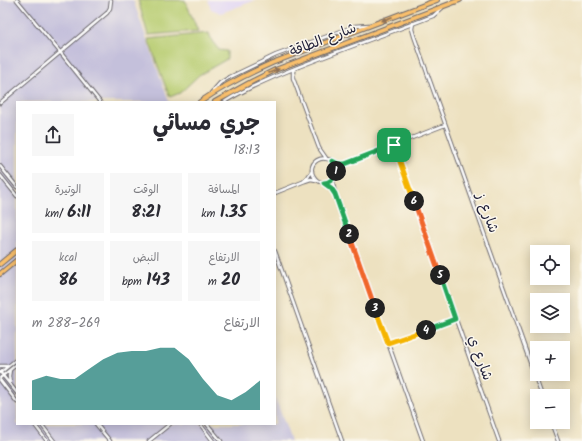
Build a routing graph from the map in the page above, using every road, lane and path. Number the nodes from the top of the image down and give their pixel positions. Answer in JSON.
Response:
{"nodes":[{"id":1,"x":17,"y":0,"type":"edge"},
{"id":2,"x":111,"y":0,"type":"edge"},
{"id":3,"x":437,"y":0,"type":"edge"},
{"id":4,"x":460,"y":0,"type":"edge"},
{"id":5,"x":443,"y":7,"type":"junction"},
{"id":6,"x":413,"y":23,"type":"junction"},
{"id":7,"x":405,"y":26,"type":"junction"},
{"id":8,"x":414,"y":36,"type":"junction"},
{"id":9,"x":60,"y":52,"type":"junction"},
{"id":10,"x":294,"y":68,"type":"junction"},
{"id":11,"x":287,"y":71,"type":"junction"},
{"id":12,"x":293,"y":78,"type":"junction"},
{"id":13,"x":99,"y":101,"type":"edge"},
{"id":14,"x":202,"y":101,"type":"edge"},
{"id":15,"x":217,"y":101,"type":"edge"},
{"id":16,"x":226,"y":101,"type":"edge"},
{"id":17,"x":0,"y":103,"type":"edge"},
{"id":18,"x":445,"y":125,"type":"junction"},
{"id":19,"x":394,"y":145,"type":"junction"},
{"id":20,"x":318,"y":148,"type":"junction"},
{"id":21,"x":326,"y":158,"type":"junction"},
{"id":22,"x":317,"y":160,"type":"junction"},
{"id":23,"x":332,"y":161,"type":"junction"},
{"id":24,"x":345,"y":164,"type":"junction"},
{"id":25,"x":0,"y":166,"type":"edge"},
{"id":26,"x":312,"y":170,"type":"junction"},
{"id":27,"x":0,"y":175,"type":"edge"},
{"id":28,"x":336,"y":175,"type":"junction"},
{"id":29,"x":334,"y":178,"type":"junction"},
{"id":30,"x":317,"y":180,"type":"junction"},
{"id":31,"x":302,"y":182,"type":"junction"},
{"id":32,"x":324,"y":183,"type":"junction"},
{"id":33,"x":16,"y":186,"type":"edge"},
{"id":34,"x":276,"y":193,"type":"edge"},
{"id":35,"x":335,"y":194,"type":"junction"},
{"id":36,"x":16,"y":195,"type":"edge"},
{"id":37,"x":16,"y":251,"type":"edge"},
{"id":38,"x":276,"y":254,"type":"edge"},
{"id":39,"x":6,"y":259,"type":"junction"},
{"id":40,"x":0,"y":260,"type":"edge"},
{"id":41,"x":16,"y":260,"type":"edge"},
{"id":42,"x":0,"y":264,"type":"edge"},
{"id":43,"x":0,"y":274,"type":"edge"},
{"id":44,"x":455,"y":319,"type":"junction"},
{"id":45,"x":388,"y":343,"type":"junction"},
{"id":46,"x":16,"y":360,"type":"edge"},
{"id":47,"x":16,"y":365,"type":"edge"},
{"id":48,"x":0,"y":366,"type":"edge"},
{"id":49,"x":8,"y":366,"type":"junction"},
{"id":50,"x":10,"y":370,"type":"junction"},
{"id":51,"x":1,"y":373,"type":"edge"},
{"id":52,"x":0,"y":379,"type":"edge"},
{"id":53,"x":0,"y":384,"type":"edge"},
{"id":54,"x":10,"y":384,"type":"junction"},
{"id":55,"x":4,"y":386,"type":"junction"},
{"id":56,"x":539,"y":389,"type":"edge"},
{"id":57,"x":16,"y":392,"type":"edge"},
{"id":58,"x":16,"y":401,"type":"edge"},
{"id":59,"x":35,"y":425,"type":"edge"},
{"id":60,"x":42,"y":425,"type":"edge"},
{"id":61,"x":97,"y":425,"type":"edge"},
{"id":62,"x":169,"y":425,"type":"edge"},
{"id":63,"x":201,"y":425,"type":"edge"},
{"id":64,"x":209,"y":425,"type":"edge"},
{"id":65,"x":554,"y":429,"type":"edge"},
{"id":66,"x":51,"y":437,"type":"junction"},
{"id":67,"x":47,"y":441,"type":"edge"},
{"id":68,"x":54,"y":441,"type":"edge"},
{"id":69,"x":110,"y":441,"type":"edge"},
{"id":70,"x":149,"y":441,"type":"edge"},
{"id":71,"x":213,"y":441,"type":"edge"},
{"id":72,"x":221,"y":441,"type":"edge"},
{"id":73,"x":342,"y":441,"type":"edge"},
{"id":74,"x":423,"y":441,"type":"edge"},
{"id":75,"x":499,"y":441,"type":"edge"},
{"id":76,"x":558,"y":441,"type":"edge"}],
"edges":[{"from":1,"to":9,"type":"street"},
{"from":2,"to":9,"type":"street"},
{"from":3,"to":14,"type":"main road","name":"شارع الطاقة","one_way":true},
{"from":4,"to":5,"type":"main road","name":"شارع الطاقة"},
{"from":5,"to":6,"type":"street","name":"شارع الطاقة"},
{"from":15,"to":5,"type":"main road","name":"شارع الطاقة","one_way":true},
{"from":6,"to":7,"type":"street","name":"شارع الطاقة"},
{"from":6,"to":8,"type":"street","name":"شارع ز"},
{"from":7,"to":8,"type":"street","name":"شارع ز"},
{"from":7,"to":10,"type":"street","name":"شارع الطاقة"},
{"from":8,"to":18,"type":"street","name":"شارع ز"},
{"from":9,"to":13,"type":"street"},
{"from":9,"to":17,"type":"street"},
{"from":10,"to":11,"type":"street","name":"شارع الطاقة"},
{"from":10,"to":12,"type":"street"},
{"from":11,"to":12,"type":"street"},
{"from":11,"to":16,"type":"street","name":"شارع الطاقة"},
{"from":12,"to":20,"type":"street"},
{"from":18,"to":19,"type":"street"},
{"from":18,"to":56,"type":"street","name":"شارع ز"},
{"from":19,"to":24,"type":"street"},
{"from":19,"to":44,"type":"street","name":"شارع ي"},
{"from":20,"to":21,"type":"street"},
{"from":20,"to":22,"type":"street"},
{"from":21,"to":22,"type":"street"},
{"from":21,"to":23,"type":"street"},
{"from":22,"to":26,"type":"street"},
{"from":23,"to":24,"type":"street"},
{"from":23,"to":28,"type":"street"},
{"from":24,"to":28,"type":"street"},
{"from":25,"to":33,"type":"street"},
{"from":26,"to":30,"type":"street"},
{"from":26,"to":31,"type":"street"},
{"from":27,"to":36,"type":"street"},
{"from":28,"to":29,"type":"street"},
{"from":29,"to":32,"type":"street"},
{"from":29,"to":35,"type":"street"},
{"from":30,"to":31,"type":"street"},
{"from":30,"to":32,"type":"street"},
{"from":31,"to":34,"type":"street"},
{"from":32,"to":35,"type":"street"},
{"from":35,"to":45,"type":"street"},
{"from":37,"to":39,"type":"main road"},
{"from":38,"to":73,"type":"street"},
{"from":39,"to":40,"type":"street"},
{"from":39,"to":42,"type":"main road"},
{"from":41,"to":43,"type":"main road"},
{"from":44,"to":45,"type":"street"},
{"from":44,"to":75,"type":"street","name":"شارع ي"},
{"from":45,"to":74,"type":"street"},
{"from":46,"to":49,"type":"street"},
{"from":47,"to":50,"type":"street"},
{"from":48,"to":49,"type":"street"},
{"from":49,"to":51,"type":"street"},
{"from":50,"to":51,"type":"street"},
{"from":50,"to":54,"type":"street"},
{"from":51,"to":52,"type":"street"},
{"from":51,"to":54,"type":"street"},
{"from":52,"to":55,"type":"street"},
{"from":53,"to":55,"type":"street"},
{"from":54,"to":57,"type":"street"},
{"from":55,"to":58,"type":"street"},
{"from":59,"to":67,"type":"street"},
{"from":60,"to":66,"type":"street"},
{"from":61,"to":69,"type":"street"},
{"from":62,"to":70,"type":"street"},
{"from":63,"to":71,"type":"street"},
{"from":64,"to":72,"type":"street"},
{"from":65,"to":76,"type":"street"},
{"from":66,"to":67,"type":"street"},
{"from":66,"to":68,"type":"street"}]}
